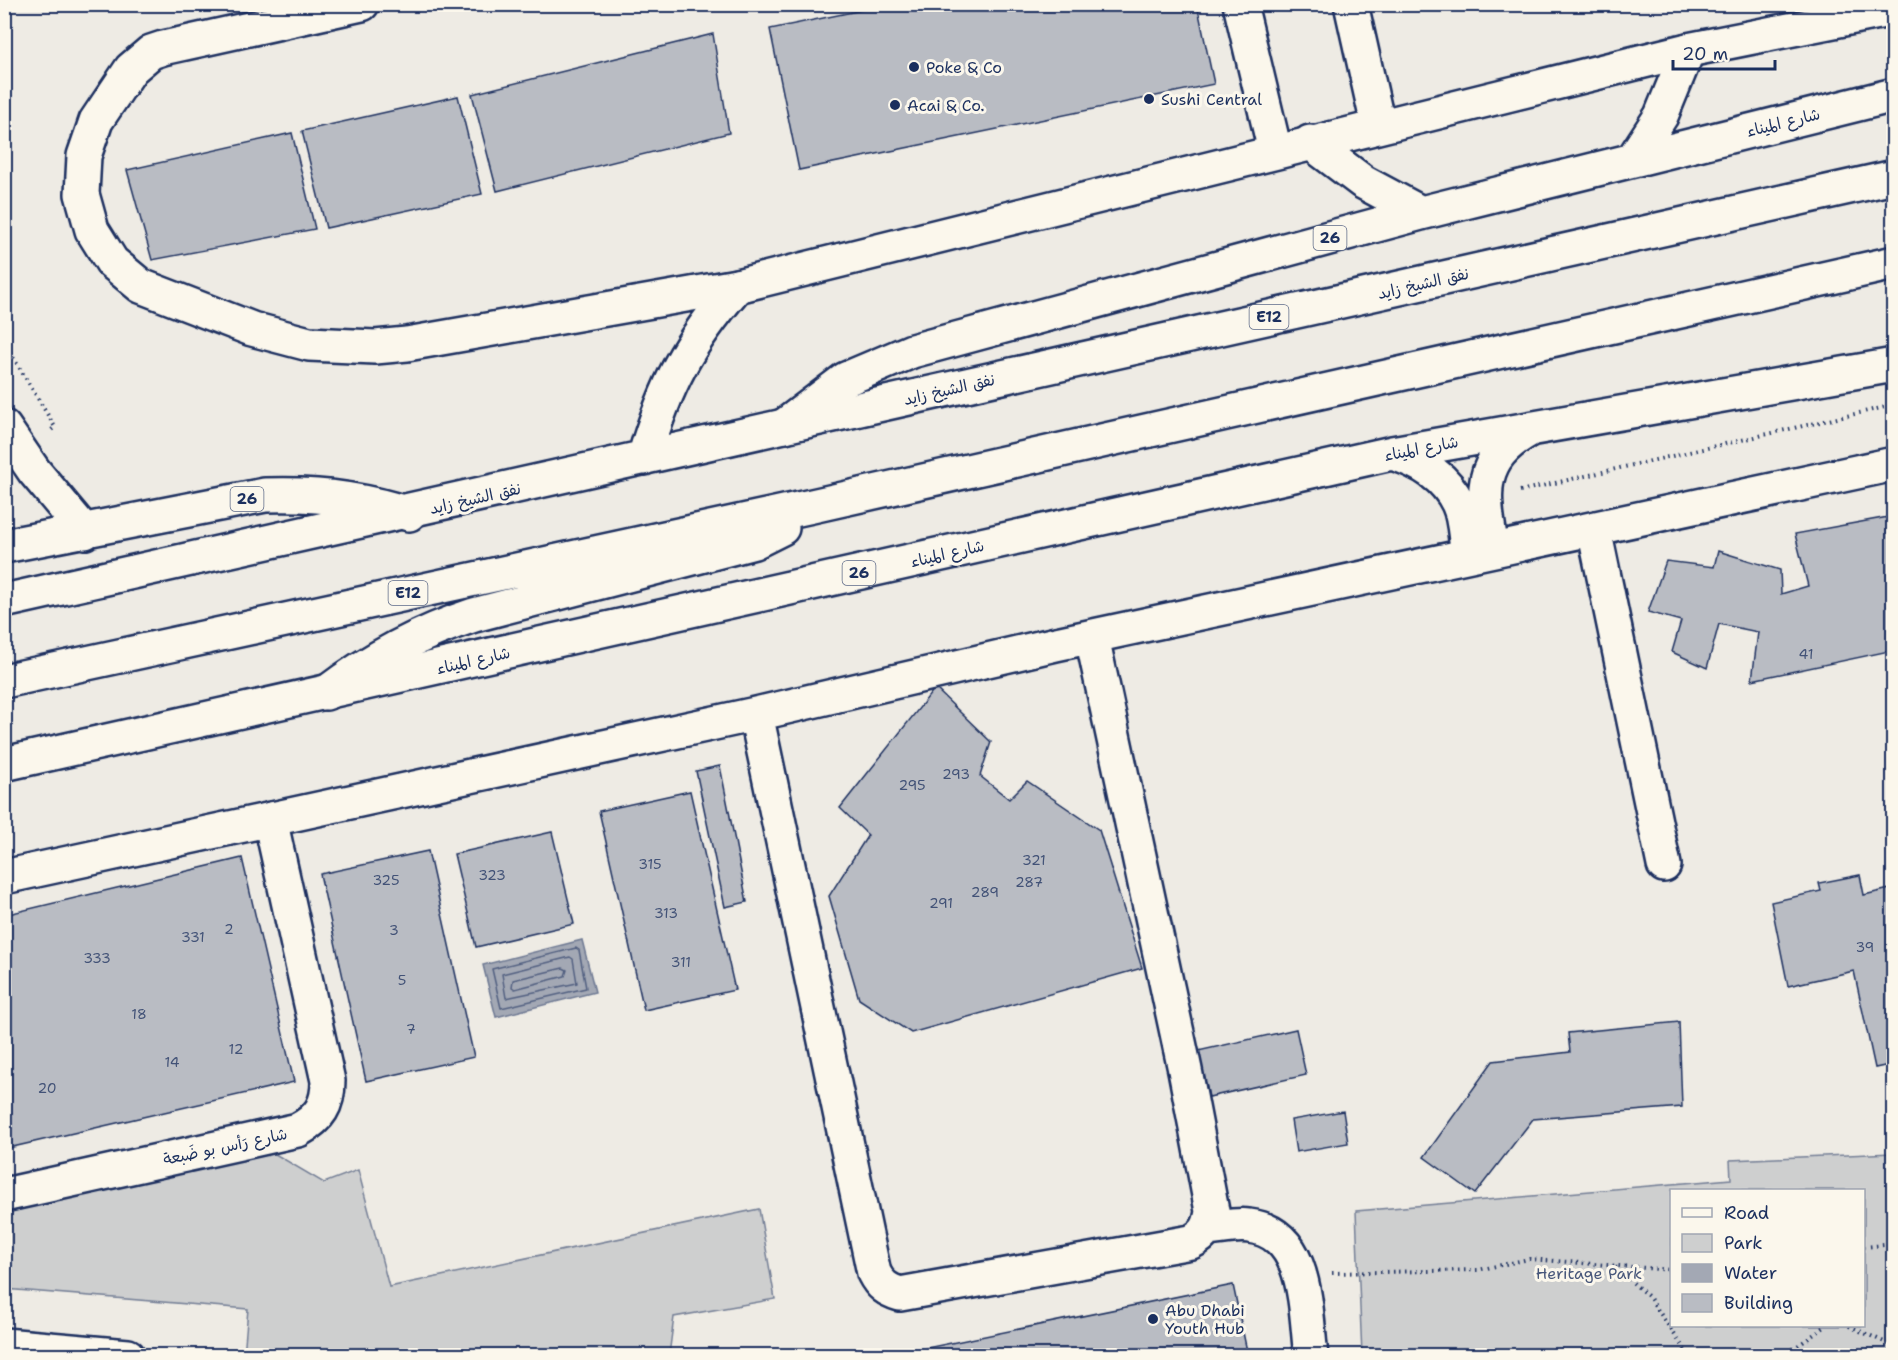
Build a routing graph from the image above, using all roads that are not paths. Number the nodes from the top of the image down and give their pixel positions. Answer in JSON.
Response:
{"nodes":[{"id":1,"x":362,"y":4,"type":"edge"},
{"id":2,"x":1240,"y":4,"type":"edge"},
{"id":3,"x":1351,"y":4,"type":"edge"},
{"id":4,"x":1893,"y":9,"type":"edge"},
{"id":5,"x":1688,"y":50,"type":"junction"},
{"id":6,"x":1893,"y":95,"type":"edge"},
{"id":7,"x":1378,"y":125,"type":"junction"},
{"id":8,"x":1310,"y":142,"type":"junction"},
{"id":9,"x":1275,"y":151,"type":"junction"},
{"id":10,"x":1633,"y":159,"type":"junction"},
{"id":11,"x":1893,"y":177,"type":"edge"},
{"id":12,"x":1421,"y":213,"type":"junction"},
{"id":13,"x":1893,"y":263,"type":"edge"},
{"id":14,"x":737,"y":286,"type":"junction"},
{"id":15,"x":1893,"y":365,"type":"edge"},
{"id":16,"x":784,"y":426,"type":"junction"},
{"id":17,"x":4,"y":427,"type":"edge"},
{"id":18,"x":1534,"y":427,"type":"junction"},
{"id":19,"x":1392,"y":453,"type":"junction"},
{"id":20,"x":644,"y":458,"type":"junction"},
{"id":21,"x":1893,"y":464,"type":"edge"},
{"id":22,"x":812,"y":506,"type":"junction"},
{"id":23,"x":410,"y":514,"type":"junction"},
{"id":24,"x":1594,"y":529,"type":"junction"},
{"id":25,"x":85,"y":532,"type":"junction"},
{"id":26,"x":4,"y":546,"type":"edge"},
{"id":27,"x":1480,"y":551,"type":"junction"},
{"id":28,"x":4,"y":601,"type":"edge"},
{"id":29,"x":1092,"y":637,"type":"junction"},
{"id":30,"x":4,"y":681,"type":"edge"},
{"id":31,"x":326,"y":693,"type":"junction"},
{"id":32,"x":756,"y":714,"type":"junction"},
{"id":33,"x":4,"y":764,"type":"edge"},
{"id":34,"x":270,"y":819,"type":"junction"},
{"id":35,"x":1664,"y":865,"type":"dead end"},
{"id":36,"x":4,"y":877,"type":"edge"},
{"id":37,"x":4,"y":1195,"type":"edge"},
{"id":38,"x":1208,"y":1229,"type":"junction"},
{"id":39,"x":4,"y":1345,"type":"edge"},
{"id":40,"x":128,"y":1356,"type":"edge"},
{"id":41,"x":1311,"y":1356,"type":"edge"}],
"edges":[{"from":1,"to":14,"type":"main road"},
{"from":2,"to":9,"type":"main road"},
{"from":3,"to":7,"type":"main road"},
{"from":4,"to":5,"type":"main road"},
{"from":5,"to":7,"type":"main road"},
{"from":5,"to":10,"type":"main road"},
{"from":6,"to":10,"type":"main road","name":"شارع الميناء","number":"26"},
{"from":7,"to":8,"type":"main road"},
{"from":8,"to":9,"type":"main road"},
{"from":8,"to":12,"type":"main road"},
{"from":9,"to":14,"type":"main road"},
{"from":10,"to":12,"type":"main road","name":"شارع الميناء","number":"26"},
{"from":11,"to":16,"type":"main road","name":"نفق الشيخ زايد","number":"E12"},
{"from":12,"to":16,"type":"main road","name":"شارع الميناء","number":"26"},
{"from":13,"to":22,"type":"main road","number":"E12"},
{"from":14,"to":20,"type":"main road"},
{"from":15,"to":18,"type":"main road","name":"شارع الميناء","number":"26"},
{"from":16,"to":20,"type":"main road","name":"نفق الشيخ زايد","number":"E12"},
{"from":17,"to":25,"type":"main road"},
{"from":18,"to":19,"type":"main road","name":"شارع الميناء","number":"26"},
{"from":18,"to":27,"type":"main road"},
{"from":19,"to":27,"type":"main road"},
{"from":19,"to":31,"type":"main road","name":"شارع الميناء","number":"26"},
{"from":20,"to":23,"type":"main road","name":"نفق الشيخ زايد","number":"E12"},
{"from":21,"to":24,"type":"main road"},
{"from":22,"to":30,"type":"main road","number":"E12"},
{"from":22,"to":31,"type":"main road"},
{"from":23,"to":25,"type":"main road","number":"26"},
{"from":23,"to":28,"type":"main road","name":"نفق الشيخ زايد","number":"E12"},
{"from":24,"to":27,"type":"main road"},
{"from":24,"to":35,"type":"main road"},
{"from":25,"to":26,"type":"main road","number":"26"},
{"from":27,"to":29,"type":"main road"},
{"from":29,"to":32,"type":"main road"},
{"from":29,"to":38,"type":"main road"},
{"from":31,"to":33,"type":"main road","name":"شارع الميناء","number":"26"},
{"from":32,"to":34,"type":"main road"},
{"from":32,"to":38,"type":"main road"},
{"from":34,"to":36,"type":"main road"},
{"from":34,"to":37,"type":"main road","name":"شارع رَأس بو ضَبعة"},
{"from":38,"to":41,"type":"main road"},
{"from":39,"to":40,"type":"main road"}]}
